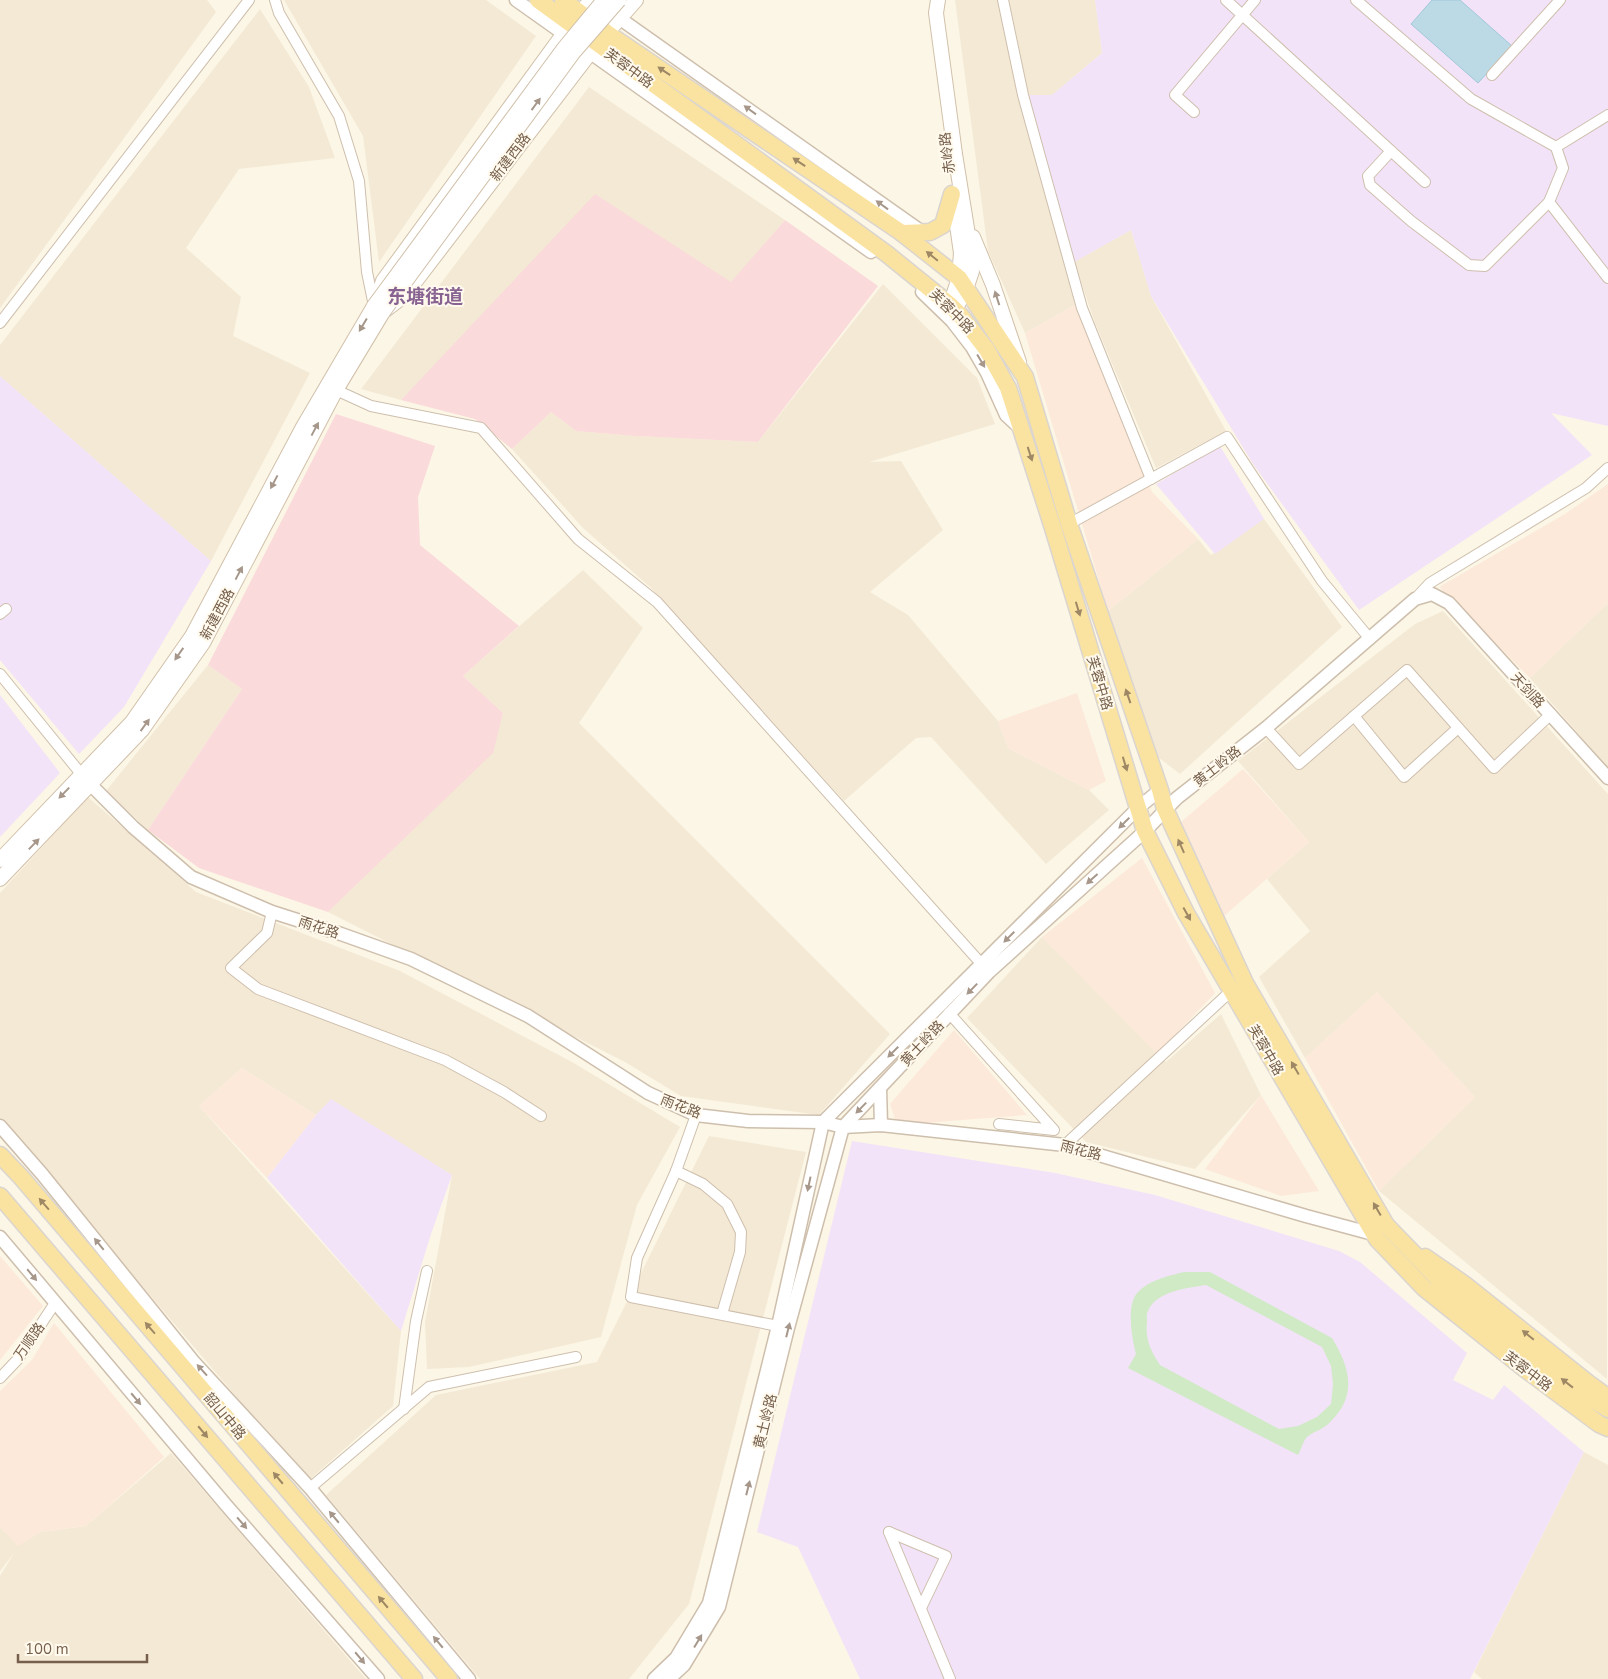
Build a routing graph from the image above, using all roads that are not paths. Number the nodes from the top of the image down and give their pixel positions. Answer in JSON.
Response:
{"nodes":[{"id":1,"x":249,"y":0,"type":"edge"},
{"id":2,"x":275,"y":0,"type":"edge"},
{"id":3,"x":516,"y":0,"type":"edge"},
{"id":4,"x":538,"y":0,"type":"edge"},
{"id":5,"x":562,"y":0,"type":"edge"},
{"id":6,"x":592,"y":0,"type":"edge"},
{"id":7,"x":604,"y":0,"type":"edge"},
{"id":8,"x":619,"y":0,"type":"edge"},
{"id":9,"x":636,"y":0,"type":"edge"},
{"id":10,"x":930,"y":0,"type":"edge"},
{"id":11,"x":938,"y":0,"type":"edge"},
{"id":12,"x":1003,"y":0,"type":"edge"},
{"id":13,"x":1226,"y":0,"type":"edge"},
{"id":14,"x":1256,"y":0,"type":"edge"},
{"id":15,"x":1356,"y":0,"type":"edge"},
{"id":16,"x":1560,"y":0,"type":"edge"},
{"id":17,"x":1243,"y":15,"type":"junction"},
{"id":18,"x":619,"y":19,"type":"junction"},
{"id":19,"x":571,"y":24,"type":"junction"},
{"id":20,"x":598,"y":43,"type":"junction"},
{"id":21,"x":1492,"y":75,"type":"dead end"},
{"id":22,"x":1194,"y":112,"type":"dead end"},
{"id":23,"x":1608,"y":115,"type":"edge"},
{"id":24,"x":1556,"y":147,"type":"junction"},
{"id":25,"x":1391,"y":151,"type":"junction"},
{"id":26,"x":1424,"y":182,"type":"dead end"},
{"id":27,"x":952,"y":194,"type":"junction"},
{"id":28,"x":1549,"y":202,"type":"junction"},
{"id":29,"x":966,"y":223,"type":"junction"},
{"id":30,"x":922,"y":232,"type":"junction"},
{"id":31,"x":902,"y":233,"type":"junction"},
{"id":32,"x":1608,"y":278,"type":"edge"},
{"id":33,"x":962,"y":284,"type":"junction"},
{"id":34,"x":952,"y":308,"type":"junction"},
{"id":35,"x":379,"y":309,"type":"junction"},
{"id":36,"x":0,"y":323,"type":"edge"},
{"id":37,"x":1025,"y":377,"type":"junction"},
{"id":38,"x":336,"y":390,"type":"junction"},
{"id":39,"x":1022,"y":430,"type":"junction"},
{"id":40,"x":1608,"y":468,"type":"edge"},
{"id":41,"x":1151,"y":479,"type":"junction"},
{"id":42,"x":1069,"y":524,"type":"junction"},
{"id":43,"x":1415,"y":599,"type":"junction"},
{"id":44,"x":1370,"y":638,"type":"junction"},
{"id":45,"x":0,"y":674,"type":"edge"},
{"id":46,"x":1551,"y":714,"type":"junction"},
{"id":47,"x":1354,"y":716,"type":"junction"},
{"id":48,"x":1266,"y":728,"type":"junction"},
{"id":49,"x":1458,"y":728,"type":"junction"},
{"id":50,"x":1608,"y":778,"type":"edge"},
{"id":51,"x":86,"y":779,"type":"junction"},
{"id":52,"x":1160,"y":790,"type":"junction"},
{"id":53,"x":1138,"y":808,"type":"junction"},
{"id":54,"x":1165,"y":809,"type":"junction"},
{"id":55,"x":1145,"y":831,"type":"junction"},
{"id":56,"x":0,"y":860,"type":"edge"},
{"id":57,"x":0,"y":879,"type":"edge"},
{"id":58,"x":272,"y":912,"type":"junction"},
{"id":59,"x":985,"y":968,"type":"junction"},
{"id":60,"x":1231,"y":991,"type":"junction"},
{"id":61,"x":949,"y":1013,"type":"junction"},
{"id":62,"x":880,"y":1088,"type":"junction"},
{"id":63,"x":696,"y":1115,"type":"junction"},
{"id":64,"x":541,"y":1116,"type":"dead end"},
{"id":65,"x":823,"y":1122,"type":"junction"},
{"id":66,"x":999,"y":1124,"type":"dead end"},
{"id":67,"x":881,"y":1125,"type":"junction"},
{"id":68,"x":0,"y":1126,"type":"edge"},
{"id":69,"x":843,"y":1127,"type":"junction"},
{"id":70,"x":1065,"y":1144,"type":"junction"},
{"id":71,"x":0,"y":1155,"type":"edge"},
{"id":72,"x":676,"y":1171,"type":"junction"},
{"id":73,"x":0,"y":1196,"type":"edge"},
{"id":74,"x":1374,"y":1234,"type":"junction"},
{"id":75,"x":0,"y":1237,"type":"edge"},
{"id":76,"x":1406,"y":1247,"type":"junction"},
{"id":77,"x":427,"y":1271,"type":"dead end"},
{"id":78,"x":55,"y":1303,"type":"junction"},
{"id":79,"x":722,"y":1314,"type":"junction"},
{"id":80,"x":778,"y":1326,"type":"junction"},
{"id":81,"x":576,"y":1357,"type":"dead end"},
{"id":82,"x":0,"y":1378,"type":"edge"},
{"id":83,"x":1608,"y":1397,"type":"edge"},
{"id":84,"x":404,"y":1408,"type":"junction"},
{"id":85,"x":1608,"y":1409,"type":"edge"},
{"id":86,"x":1608,"y":1428,"type":"edge"},
{"id":87,"x":310,"y":1488,"type":"junction"},
{"id":88,"x":921,"y":1608,"type":"junction"},
{"id":89,"x":378,"y":1679,"type":"edge"},
{"id":90,"x":414,"y":1679,"type":"edge"},
{"id":91,"x":449,"y":1679,"type":"edge"},
{"id":92,"x":469,"y":1679,"type":"edge"},
{"id":93,"x":654,"y":1679,"type":"edge"},
{"id":94,"x":668,"y":1679,"type":"edge"},
{"id":95,"x":950,"y":1679,"type":"edge"}],
"edges":[{"from":1,"to":36,"type":"street"},
{"from":2,"to":35,"type":"street"},
{"from":3,"to":19,"type":"street"},
{"from":4,"to":19,"type":"main road","name":"芙蓉中路"},
{"from":5,"to":19,"type":"main road","name":"芙蓉中路"},
{"from":6,"to":18,"type":"street"},
{"from":6,"to":19,"type":"main road","name":"新建西路"},
{"from":7,"to":35,"type":"main road","name":"新建西路","bridge":true},
{"from":35,"to":8,"type":"main road","name":"新建西路","one_way":true,"bridge":true},
{"from":9,"to":18,"type":"main road","name":"新建西路"},
{"from":10,"to":27,"type":"main road","name":"赤岭路"},
{"from":11,"to":29,"type":"main road","name":"赤岭路"},
{"from":12,"to":41,"type":"street"},
{"from":13,"to":17,"type":"street"},
{"from":14,"to":17,"type":"street"},
{"from":15,"to":24,"type":"street"},
{"from":16,"to":21,"type":"street"},
{"from":17,"to":22,"type":"street"},
{"from":17,"to":25,"type":"street"},
{"from":18,"to":20,"type":"main road","name":"新建西路"},
{"from":30,"to":18,"type":"street","one_way":true},
{"from":19,"to":20,"type":"main road","name":"芙蓉中路"},
{"from":19,"to":35,"type":"main road","name":"新建西路"},
{"from":31,"to":20,"type":"main road","name":"芙蓉中路","one_way":true},
{"from":20,"to":34,"type":"main road","name":"芙蓉中路"},
{"from":20,"to":35,"type":"main road","name":"新建西路"},
{"from":20,"to":39,"type":"street","one_way":true},
{"from":23,"to":24,"type":"street"},
{"from":24,"to":28,"type":"street"},
{"from":25,"to":26,"type":"street"},
{"from":25,"to":28,"type":"street"},
{"from":27,"to":30,"type":"main road"},
{"from":27,"to":33,"type":"main road","name":"赤岭路"},
{"from":28,"to":32,"type":"street"},
{"from":29,"to":33,"type":"main road","name":"赤岭路"},
{"from":37,"to":29,"type":"main road","name":"赤岭路","one_way":true},
{"from":30,"to":31,"type":"main road"},
{"from":33,"to":31,"type":"main road","name":"芙蓉中路","one_way":true},
{"from":33,"to":34,"type":"main road","name":"赤岭路"},
{"from":33,"to":37,"type":"main road","name":"芙蓉中路"},
{"from":34,"to":39,"type":"main road","name":"芙蓉中路"},
{"from":35,"to":38,"type":"main road","name":"新建西路"},
{"from":35,"to":51,"type":"main road","name":"新建西路","one_way":true},
{"from":37,"to":42,"type":"main road","name":"芙蓉中路"},
{"from":51,"to":38,"type":"main road","name":"新建西路","one_way":true},
{"from":38,"to":59,"type":"street"},
{"from":39,"to":53,"type":"main road","name":"芙蓉中路","one_way":true},
{"from":40,"to":43,"type":"street"},
{"from":41,"to":42,"type":"street"},
{"from":41,"to":44,"type":"street"},
{"from":52,"to":42,"type":"main road","name":"芙蓉中路","one_way":true},
{"from":43,"to":44,"type":"street","name":"黄土岭路"},
{"from":43,"to":46,"type":"street","name":"天剑路"},
{"from":44,"to":48,"type":"street","name":"黄土岭路"},
{"from":45,"to":51,"type":"street"},
{"from":46,"to":49,"type":"street"},
{"from":46,"to":50,"type":"street","name":"天剑路"},
{"from":47,"to":48,"type":"street"},
{"from":47,"to":49,"type":"street"},
{"from":47,"to":49,"type":"street"},
{"from":48,"to":54,"type":"street","name":"黄土岭路"},
{"from":51,"to":56,"type":"main road","name":"新建西路","one_way":true},
{"from":57,"to":51,"type":"main road","name":"新建西路","one_way":true},
{"from":51,"to":58,"type":"street","name":"雨花路"},
{"from":52,"to":53,"type":"street","name":"黄土岭路"},
{"from":52,"to":54,"type":"main road","name":"芙蓉中路"},
{"from":53,"to":55,"type":"main road","name":"芙蓉中路"},
{"from":53,"to":59,"type":"street","name":"黄土岭路","one_way":true},
{"from":54,"to":55,"type":"street","name":"黄土岭路"},
{"from":76,"to":54,"type":"main road","name":"芙蓉中路","one_way":true},
{"from":55,"to":59,"type":"street","name":"黄土岭路","one_way":true},
{"from":55,"to":60,"type":"main road","name":"芙蓉中路","one_way":true},
{"from":58,"to":63,"type":"street","name":"雨花路"},
{"from":58,"to":64,"type":"street"},
{"from":59,"to":61,"type":"street","name":"黄土岭路","one_way":true},
{"from":59,"to":65,"type":"street","name":"黄土岭路","one_way":true},
{"from":60,"to":70,"type":"street"},
{"from":60,"to":74,"type":"main road","name":"芙蓉中路"},
{"from":61,"to":62,"type":"street","name":"黄土岭路"},
{"from":61,"to":66,"type":"street"},
{"from":62,"to":67,"type":"street"},
{"from":62,"to":69,"type":"street","name":"黄土岭路","one_way":true},
{"from":63,"to":65,"type":"street","name":"雨花路"},
{"from":63,"to":72,"type":"street"},
{"from":65,"to":69,"type":"street","name":"雨花路"},
{"from":65,"to":80,"type":"street","name":"黄土岭路","one_way":true},
{"from":67,"to":69,"type":"street","name":"雨花路"},
{"from":67,"to":70,"type":"street","name":"雨花路"},
{"from":87,"to":68,"type":"street","one_way":true},
{"from":94,"to":69,"type":"street","name":"黄土岭路","one_way":true},
{"from":70,"to":74,"type":"street","name":"雨花路"},
{"from":91,"to":71,"type":"main road","name":"韶山中路","one_way":true},
{"from":72,"to":79,"type":"street"},
{"from":72,"to":79,"type":"street"},
{"from":73,"to":90,"type":"main road","name":"韶山中路","one_way":true},
{"from":74,"to":86,"type":"main road","name":"芙蓉中路"},
{"from":75,"to":78,"type":"street","one_way":true},
{"from":83,"to":76,"type":"main road","one_way":true},
{"from":85,"to":76,"type":"main road","name":"芙蓉中路","one_way":true},
{"from":77,"to":84,"type":"street"},
{"from":78,"to":82,"type":"street","name":"万顺路"},
{"from":78,"to":89,"type":"street","one_way":true},
{"from":79,"to":80,"type":"street"},
{"from":80,"to":93,"type":"street","name":"黄土岭路"},
{"from":81,"to":84,"type":"street"},
{"from":84,"to":87,"type":"street"},
{"from":92,"to":87,"type":"street","one_way":true},
{"from":88,"to":88,"type":"street"},
{"from":88,"to":95,"type":"street"}]}
